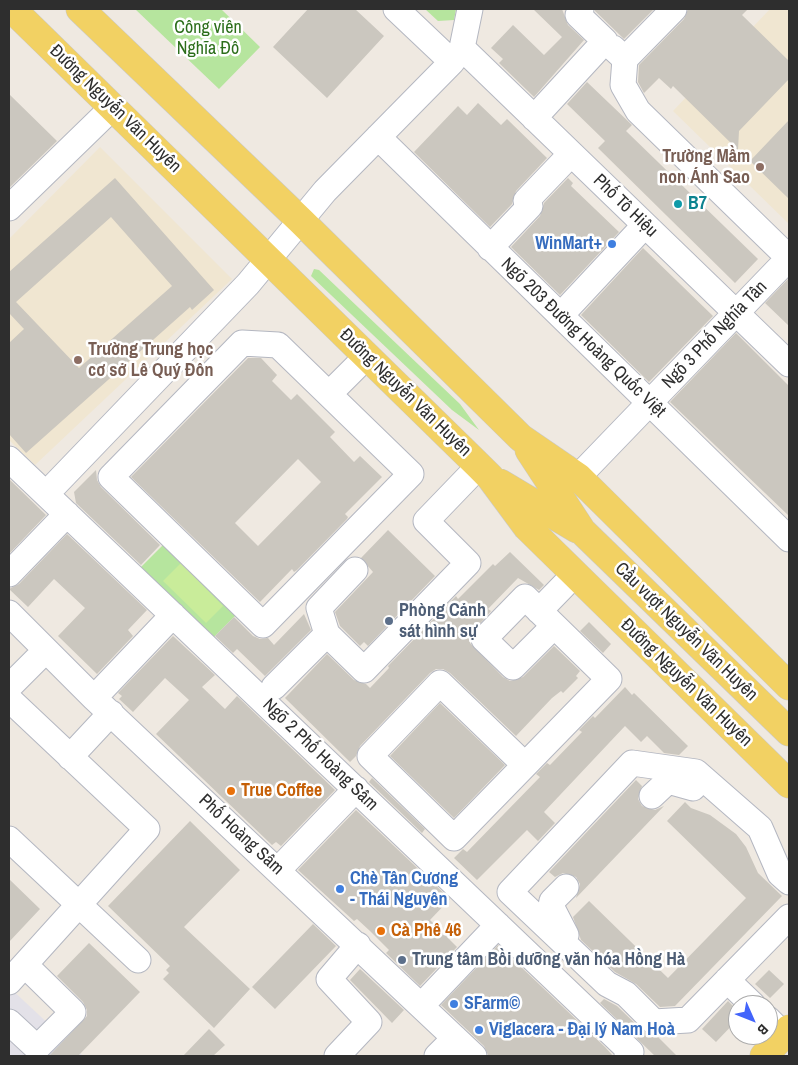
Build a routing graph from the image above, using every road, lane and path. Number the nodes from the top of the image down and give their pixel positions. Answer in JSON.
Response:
{"nodes":[{"id":1,"x":12,"y":9,"type":"edge"},
{"id":2,"x":80,"y":9,"type":"edge"},
{"id":3,"x":396,"y":9,"type":"edge"},
{"id":4,"x":470,"y":9,"type":"edge"},
{"id":5,"x":581,"y":9,"type":"edge"},
{"id":6,"x":674,"y":9,"type":"edge"},
{"id":7,"x":605,"y":42,"type":"junction"},
{"id":8,"x":457,"y":55,"type":"junction"},
{"id":9,"x":625,"y":59,"type":"junction"},
{"id":10,"x":113,"y":107,"type":"junction"},
{"id":11,"x":534,"y":118,"type":"junction"},
{"id":12,"x":378,"y":137,"type":"junction"},
{"id":13,"x":571,"y":154,"type":"junction"},
{"id":14,"x":9,"y":208,"type":"edge"},
{"id":15,"x":301,"y":221,"type":"junction"},
{"id":16,"x":645,"y":225,"type":"junction"},
{"id":17,"x":490,"y":248,"type":"junction"},
{"id":18,"x":789,"y":258,"type":"edge"},
{"id":19,"x":270,"y":261,"type":"junction"},
{"id":20,"x":736,"y":313,"type":"junction"},
{"id":21,"x":561,"y":315,"type":"junction"},
{"id":22,"x":367,"y":356,"type":"junction"},
{"id":23,"x":789,"y":364,"type":"edge"},
{"id":24,"x":329,"y":394,"type":"junction"},
{"id":25,"x":650,"y":402,"type":"junction"},
{"id":26,"x":521,"y":438,"type":"junction"},
{"id":27,"x":9,"y":459,"type":"edge"},
{"id":28,"x":485,"y":472,"type":"junction"},
{"id":29,"x":578,"y":477,"type":"junction"},
{"id":30,"x":46,"y":494,"type":"junction"},
{"id":31,"x":67,"y":514,"type":"junction"},
{"id":32,"x":582,"y":531,"type":"junction"},
{"id":33,"x":789,"y":539,"type":"edge"},
{"id":34,"x":355,"y":570,"type":"dead end"},
{"id":35,"x":9,"y":574,"type":"edge"},
{"id":36,"x":574,"y":575,"type":"junction"},
{"id":37,"x":9,"y":613,"type":"edge"},
{"id":38,"x":173,"y":615,"type":"junction"},
{"id":39,"x":326,"y":634,"type":"junction"},
{"id":40,"x":46,"y":650,"type":"junction"},
{"id":41,"x":789,"y":686,"type":"edge"},
{"id":42,"x":9,"y":687,"type":"edge"},
{"id":43,"x":274,"y":687,"type":"dead end"},
{"id":44,"x":9,"y":698,"type":"edge"},
{"id":45,"x":103,"y":706,"type":"junction"},
{"id":46,"x":789,"y":732,"type":"edge"},
{"id":47,"x":70,"y":757,"type":"junction"},
{"id":48,"x":524,"y":765,"type":"junction"},
{"id":49,"x":789,"y":784,"type":"edge"},
{"id":50,"x":356,"y":789,"type":"junction"},
{"id":51,"x":652,"y":796,"type":"dead end"},
{"id":52,"x":734,"y":805,"type":"junction"},
{"id":53,"x":9,"y":839,"type":"edge"},
{"id":54,"x":278,"y":870,"type":"junction"},
{"id":55,"x":789,"y":882,"type":"edge"},
{"id":56,"x":566,"y":887,"type":"dead end"},
{"id":57,"x":79,"y":905,"type":"junction"},
{"id":58,"x":789,"y":917,"type":"edge"},
{"id":59,"x":498,"y":925,"type":"junction"},
{"id":60,"x":358,"y":945,"type":"junction"},
{"id":61,"x":579,"y":957,"type":"junction"},
{"id":62,"x":138,"y":960,"type":"dead end"},
{"id":63,"x":13,"y":977,"type":"edge"},
{"id":64,"x":727,"y":980,"type":"junction"},
{"id":65,"x":743,"y":995,"type":"edge"},
{"id":66,"x":421,"y":1006,"type":"junction"},
{"id":67,"x":9,"y":1022,"type":"edge"},
{"id":68,"x":780,"y":1028,"type":"edge"},
{"id":69,"x":455,"y":1038,"type":"junction"},
{"id":70,"x":629,"y":1054,"type":"edge"},
{"id":71,"x":337,"y":1056,"type":"edge"},
{"id":72,"x":437,"y":1056,"type":"edge"},
{"id":73,"x":474,"y":1056,"type":"edge"},
{"id":74,"x":764,"y":1056,"type":"edge"}],
"edges":[{"from":1,"to":10,"type":"main road","name":"Đường Nguyễn Văn Huyên"},
{"from":2,"to":15,"type":"main road"},
{"from":3,"to":8,"type":"street","name":"Phố Tô Hiệu"},
{"from":4,"to":8,"type":"street"},
{"from":5,"to":7,"type":"street"},
{"from":6,"to":9,"type":"street"},
{"from":7,"to":9,"type":"street"},
{"from":7,"to":11,"type":"street"},
{"from":8,"to":11,"type":"street","name":"Phố Tô Hiệu"},
{"from":8,"to":12,"type":"street"},
{"from":9,"to":18,"type":"street"},
{"from":10,"to":14,"type":"street"},
{"from":10,"to":19,"type":"main road","name":"Đường Nguyễn Văn Huyên"},
{"from":11,"to":13,"type":"street","name":"Phố Tô Hiệu"},
{"from":12,"to":15,"type":"street"},
{"from":12,"to":17,"type":"street","name":"Ngõ 203 Đường Hoàng Quốc Việt"},
{"from":13,"to":16,"type":"street","name":"Phố Tô Hiệu"},
{"from":13,"to":17,"type":"street"},
{"from":15,"to":19,"type":"street"},
{"from":15,"to":26,"type":"main road"},
{"from":16,"to":20,"type":"street","name":"Phố Tô Hiệu"},
{"from":16,"to":21,"type":"street"},
{"from":17,"to":21,"type":"street","name":"Ngõ 203 Đường Hoàng Quốc Việt"},
{"from":18,"to":20,"type":"street","name":"Ngõ 3 Phố Nghĩa Tân"},
{"from":19,"to":22,"type":"main road","name":"Đường Nguyễn Văn Huyên"},
{"from":19,"to":30,"type":"street"},
{"from":20,"to":23,"type":"street","name":"Phố Tô Hiệu"},
{"from":20,"to":25,"type":"street","name":"Ngõ 3 Phố Nghĩa Tân"},
{"from":21,"to":25,"type":"street","name":"Ngõ 203 Đường Hoàng Quốc Việt"},
{"from":22,"to":24,"type":"street"},
{"from":22,"to":28,"type":"main road","name":"Đường Nguyễn Văn Huyên"},
{"from":24,"to":24,"type":"street"},
{"from":25,"to":29,"type":"street","name":"Ngõ 3 Phố Nghĩa Tân"},
{"from":25,"to":33,"type":"street","name":"Ngõ 203 Đường Hoàng Quốc Việt"},
{"from":26,"to":29,"type":"main road"},
{"from":26,"to":32,"type":"main road","name":"Cầu vượt Nguyễn Văn Huyên"},
{"from":27,"to":30,"type":"street","name":"Ngõ 2 Phố Hoàng Sâm"},
{"from":28,"to":32,"type":"main road","name":"Cầu vượt Nguyễn Văn Huyên"},
{"from":28,"to":36,"type":"main road","name":"Đường Nguyễn Văn Huyên"},
{"from":28,"to":39,"type":"street"},
{"from":29,"to":41,"type":"main road"},
{"from":30,"to":31,"type":"street","name":"Ngõ 2 Phố Hoàng Sâm"},
{"from":31,"to":35,"type":"street"},
{"from":31,"to":38,"type":"street","name":"Ngõ 2 Phố Hoàng Sâm"},
{"from":32,"to":46,"type":"main road","name":"Cầu vượt Nguyễn Văn Huyên"},
{"from":34,"to":39,"type":"street"},
{"from":36,"to":48,"type":"street"},
{"from":36,"to":49,"type":"main road","name":"Đường Nguyễn Văn Huyên"},
{"from":37,"to":40,"type":"street","name":"Phố Hoàng Sâm"},
{"from":38,"to":45,"type":"street"},
{"from":38,"to":50,"type":"street","name":"Ngõ 2 Phố Hoàng Sâm"},
{"from":39,"to":43,"type":"street"},
{"from":40,"to":42,"type":"street"},
{"from":40,"to":45,"type":"street","name":"Phố Hoàng Sâm"},
{"from":44,"to":47,"type":"street"},
{"from":45,"to":47,"type":"street"},
{"from":45,"to":54,"type":"street","name":"Phố Hoàng Sâm"},
{"from":47,"to":57,"type":"street"},
{"from":48,"to":48,"type":"street"},
{"from":50,"to":54,"type":"street"},
{"from":50,"to":59,"type":"street","name":"Ngõ 2 Phố Hoàng Sâm"},
{"from":51,"to":52,"type":"street"},
{"from":52,"to":55,"type":"street"},
{"from":52,"to":61,"type":"street"},
{"from":53,"to":57,"type":"street"},
{"from":54,"to":60,"type":"street","name":"Phố Hoàng Sâm"},
{"from":56,"to":61,"type":"street"},
{"from":57,"to":62,"type":"street"},
{"from":57,"to":63,"type":"street"},
{"from":58,"to":64,"type":"street"},
{"from":59,"to":66,"type":"street"},
{"from":59,"to":70,"type":"street","name":"Ngõ 2 Phố Hoàng Sâm"},
{"from":60,"to":66,"type":"street","name":"Phố Hoàng Sâm"},
{"from":60,"to":71,"type":"street"},
{"from":61,"to":64,"type":"street"},
{"from":63,"to":67,"type":"street"},
{"from":64,"to":65,"type":"street"},
{"from":66,"to":69,"type":"street","name":"Phố Hoàng Sâm"},
{"from":68,"to":74,"type":"main road"},
{"from":69,"to":72,"type":"street"},
{"from":69,"to":73,"type":"street","name":"Phố Hoàng Sâm"}]}
